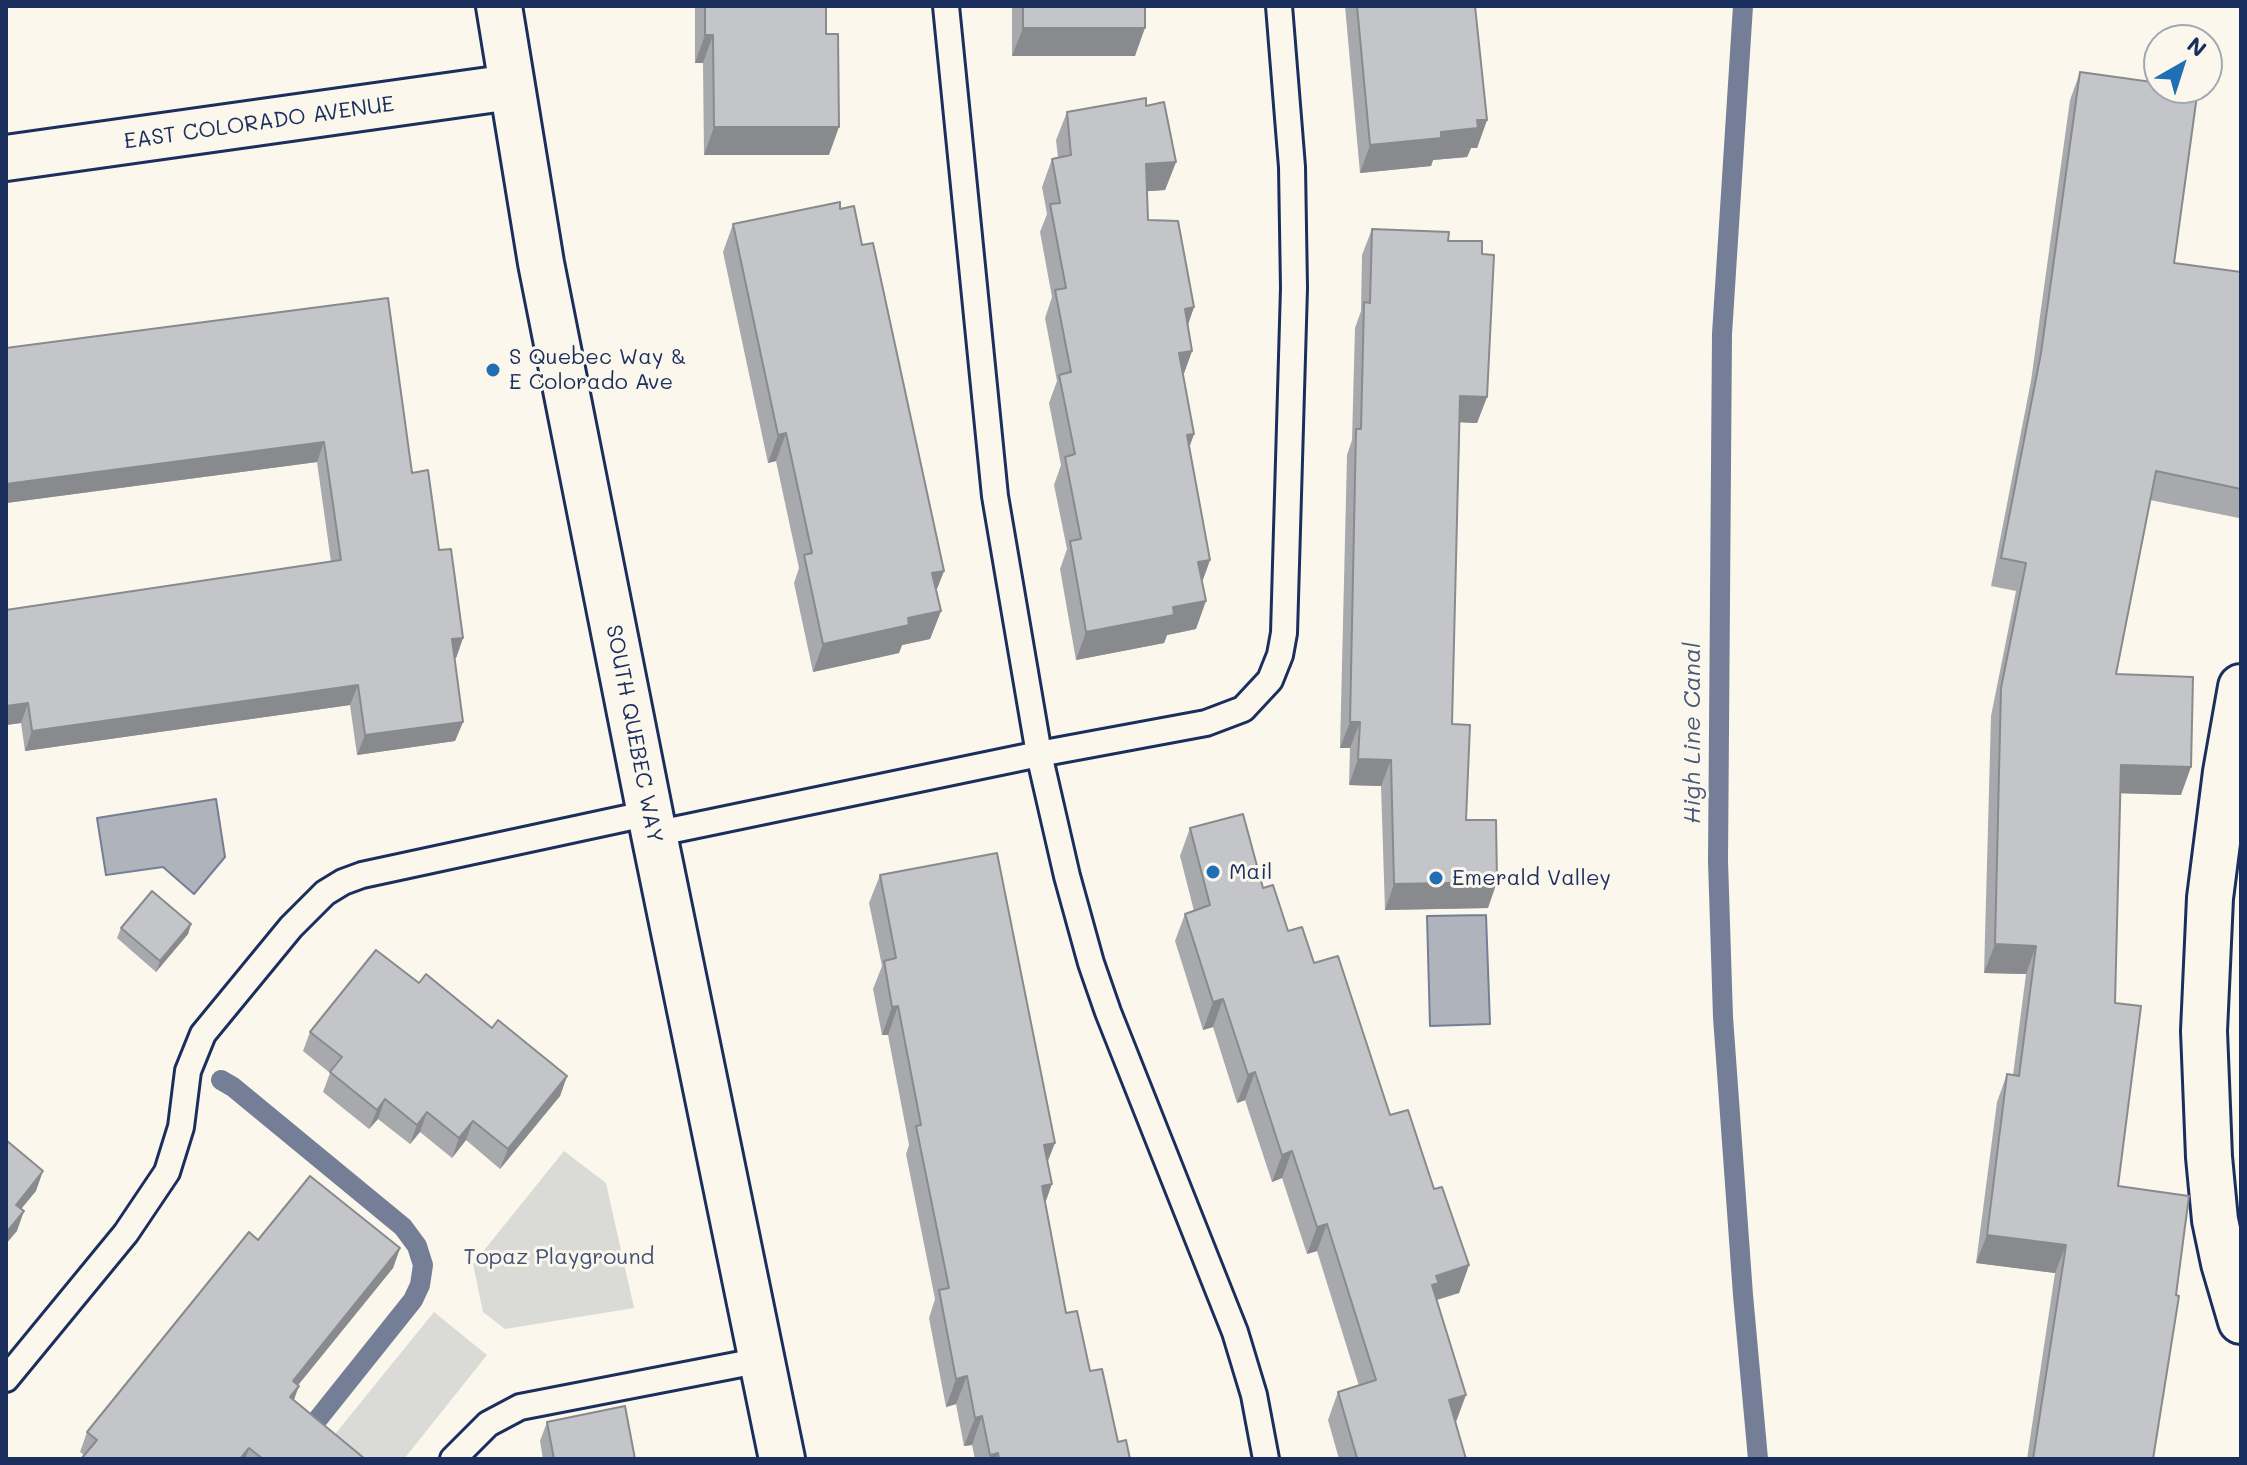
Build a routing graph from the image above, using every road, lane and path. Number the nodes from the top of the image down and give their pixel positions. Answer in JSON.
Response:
{"nodes":[{"id":1,"x":499,"y":6,"type":"edge"},
{"id":2,"x":946,"y":6,"type":"edge"},
{"id":3,"x":1279,"y":6,"type":"edge"},
{"id":4,"x":511,"y":87,"type":"junction"},
{"id":5,"x":6,"y":158,"type":"edge"},
{"id":6,"x":2241,"y":687,"type":"edge"},
{"id":7,"x":1039,"y":754,"type":"junction"},
{"id":8,"x":652,"y":824,"type":"junction"},
{"id":9,"x":2241,"y":1321,"type":"edge"},
{"id":10,"x":762,"y":1360,"type":"junction"},
{"id":11,"x":6,"y":1379,"type":"edge"},
{"id":12,"x":453,"y":1459,"type":"edge"},
{"id":13,"x":782,"y":1459,"type":"edge"},
{"id":14,"x":1266,"y":1459,"type":"edge"}],
"edges":[{"from":1,"to":4,"type":"street","name":"SOUTH QUEBEC WAY"},
{"from":2,"to":7,"type":"lane"},
{"from":3,"to":7,"type":"lane"},
{"from":4,"to":5,"type":"street","name":"EAST COLORADO AVENUE"},
{"from":4,"to":8,"type":"street","name":"SOUTH QUEBEC WAY"},
{"from":6,"to":9,"type":"street"},
{"from":7,"to":8,"type":"lane"},
{"from":7,"to":14,"type":"lane"},
{"from":8,"to":10,"type":"street","name":"SOUTH QUEBEC WAY"},
{"from":8,"to":11,"type":"lane"},
{"from":10,"to":12,"type":"lane"},
{"from":10,"to":13,"type":"street","name":"SOUTH QUEBEC WAY"}]}
